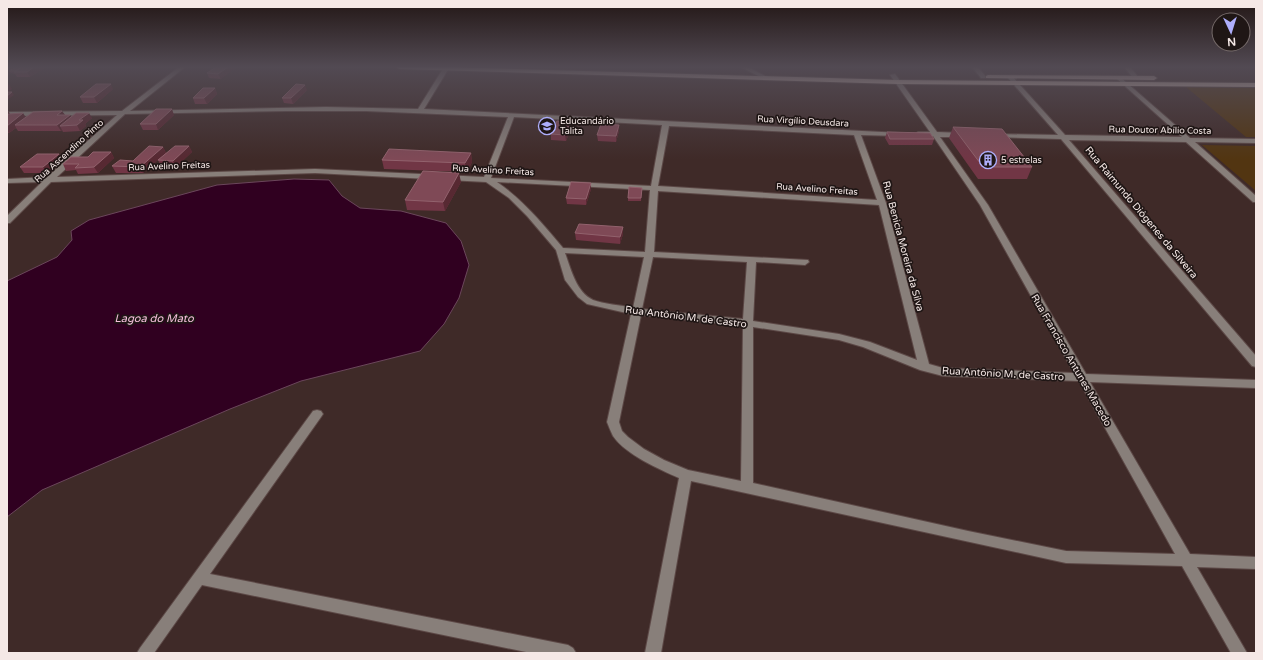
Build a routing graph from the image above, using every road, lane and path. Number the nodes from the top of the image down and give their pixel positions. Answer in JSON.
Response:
{"nodes":[{"id":1,"x":143,"y":98,"type":"edge"},
{"id":2,"x":428,"y":98,"type":"edge"},
{"id":3,"x":908,"y":98,"type":"edge"},
{"id":4,"x":1028,"y":98,"type":"edge"},
{"id":5,"x":1140,"y":98,"type":"edge"},
{"id":6,"x":132,"y":106,"type":"junction"},
{"id":7,"x":7,"y":108,"type":"edge"},
{"id":8,"x":277,"y":109,"type":"junction"},
{"id":9,"x":420,"y":110,"type":"junction"},
{"id":10,"x":124,"y":112,"type":"junction"},
{"id":11,"x":7,"y":114,"type":"edge"},
{"id":12,"x":512,"y":115,"type":"junction"},
{"id":13,"x":666,"y":124,"type":"junction"},
{"id":14,"x":857,"y":133,"type":"junction"},
{"id":15,"x":934,"y":135,"type":"junction"},
{"id":16,"x":972,"y":136,"type":"edge"},
{"id":17,"x":988,"y":136,"type":"edge"},
{"id":18,"x":1064,"y":138,"type":"junction"},
{"id":19,"x":1188,"y":140,"type":"junction"},
{"id":20,"x":1256,"y":141,"type":"edge"},
{"id":21,"x":487,"y":179,"type":"junction"},
{"id":22,"x":7,"y":180,"type":"edge"},
{"id":23,"x":49,"y":180,"type":"junction"},
{"id":24,"x":654,"y":188,"type":"junction"},
{"id":25,"x":1256,"y":200,"type":"edge"},
{"id":26,"x":882,"y":203,"type":"junction"},
{"id":27,"x":7,"y":221,"type":"edge"},
{"id":28,"x":560,"y":250,"type":"junction"},
{"id":29,"x":649,"y":254,"type":"junction"},
{"id":30,"x":752,"y":260,"type":"junction"},
{"id":31,"x":805,"y":262,"type":"dead end"},
{"id":32,"x":638,"y":312,"type":"junction"},
{"id":33,"x":748,"y":323,"type":"junction"},
{"id":34,"x":1256,"y":363,"type":"edge"},
{"id":35,"x":924,"y":368,"type":"junction"},
{"id":36,"x":1081,"y":377,"type":"junction"},
{"id":37,"x":1256,"y":384,"type":"edge"},
{"id":38,"x":317,"y":414,"type":"dead end"},
{"id":39,"x":686,"y":475,"type":"junction"},
{"id":40,"x":747,"y":487,"type":"junction"},
{"id":41,"x":1185,"y":560,"type":"junction"},
{"id":42,"x":1256,"y":563,"type":"edge"},
{"id":43,"x":200,"y":578,"type":"junction"},
{"id":44,"x":145,"y":653,"type":"edge"},
{"id":45,"x":568,"y":653,"type":"edge"},
{"id":46,"x":652,"y":653,"type":"edge"},
{"id":47,"x":1239,"y":653,"type":"edge"}],
"edges":[{"from":1,"to":6,"type":"street","name":"Rua Ascendino Pinto"},
{"from":2,"to":9,"type":"street"},
{"from":3,"to":15,"type":"street","name":"Rua Francisco Antunes Macedo"},
{"from":4,"to":18,"type":"street","name":"Rua Raimundo Diógenes da Silveira"},
{"from":5,"to":19,"type":"street"},
{"from":6,"to":7,"type":"street","name":"Rua Virgílio Deusdara"},
{"from":6,"to":8,"type":"street","name":"Rua Virgílio Deusdara"},
{"from":6,"to":10,"type":"street","name":"Rua Ascendino Pinto"},
{"from":8,"to":9,"type":"street","name":"Rua Virgílio Deusdara"},
{"from":8,"to":10,"type":"street","name":"Rua Virgílio Deusdara"},
{"from":9,"to":12,"type":"street","name":"Rua Virgílio Deusdara"},
{"from":10,"to":11,"type":"street","name":"Rua Virgílio Deusdara"},
{"from":10,"to":23,"type":"street","name":"Rua Ascendino Pinto"},
{"from":12,"to":13,"type":"street","name":"Rua Virgílio Deusdara"},
{"from":12,"to":21,"type":"street"},
{"from":13,"to":14,"type":"street","name":"Rua Virgílio Deusdara"},
{"from":13,"to":24,"type":"street"},
{"from":14,"to":15,"type":"street","name":"Rua Virgílio Deusdara"},
{"from":14,"to":26,"type":"street","name":"Rua Benicia Moreira da Silva"},
{"from":15,"to":16,"type":"street","name":"Rua Virgílio Deusdara"},
{"from":15,"to":36,"type":"street","name":"Rua Francisco Antunes Macedo"},
{"from":17,"to":18,"type":"street"},
{"from":18,"to":19,"type":"street","name":"Rua Doutor Abílio Costa"},
{"from":18,"to":34,"type":"street","name":"Rua Raimundo Diógenes da Silveira"},
{"from":19,"to":20,"type":"street","name":"Rua Doutor Abílio Costa"},
{"from":19,"to":25,"type":"street"},
{"from":21,"to":23,"type":"street","name":"Rua Avelino Freitas"},
{"from":21,"to":24,"type":"street","name":"Rua Avelino Freitas"},
{"from":21,"to":28,"type":"street"},
{"from":22,"to":23,"type":"street","name":"Rua Avelino Freitas"},
{"from":23,"to":27,"type":"street","name":"Rua Ascendino Pinto"},
{"from":24,"to":26,"type":"street","name":"Rua Avelino Freitas"},
{"from":24,"to":29,"type":"street"},
{"from":26,"to":35,"type":"street","name":"Rua Benicia Moreira da Silva"},
{"from":28,"to":29,"type":"street"},
{"from":28,"to":32,"type":"street","name":"Rua Antônio M. de Castro"},
{"from":29,"to":30,"type":"street"},
{"from":29,"to":32,"type":"street"},
{"from":30,"to":31,"type":"street"},
{"from":30,"to":33,"type":"street"},
{"from":32,"to":33,"type":"street","name":"Rua Antônio M. de Castro"},
{"from":32,"to":39,"type":"street"},
{"from":33,"to":35,"type":"street","name":"Rua Antônio M. de Castro"},
{"from":33,"to":40,"type":"street"},
{"from":35,"to":36,"type":"street","name":"Rua Antônio M. de Castro"},
{"from":36,"to":37,"type":"street","name":"Rua Antônio M. de Castro"},
{"from":36,"to":41,"type":"street","name":"Rua Francisco Antunes Macedo"},
{"from":38,"to":43,"type":"street"},
{"from":39,"to":40,"type":"street"},
{"from":39,"to":46,"type":"street"},
{"from":40,"to":41,"type":"street"},
{"from":41,"to":42,"type":"street"},
{"from":41,"to":47,"type":"street","name":"Rua Francisco Antunes Macedo"},
{"from":43,"to":44,"type":"street"},
{"from":43,"to":45,"type":"street"}]}
